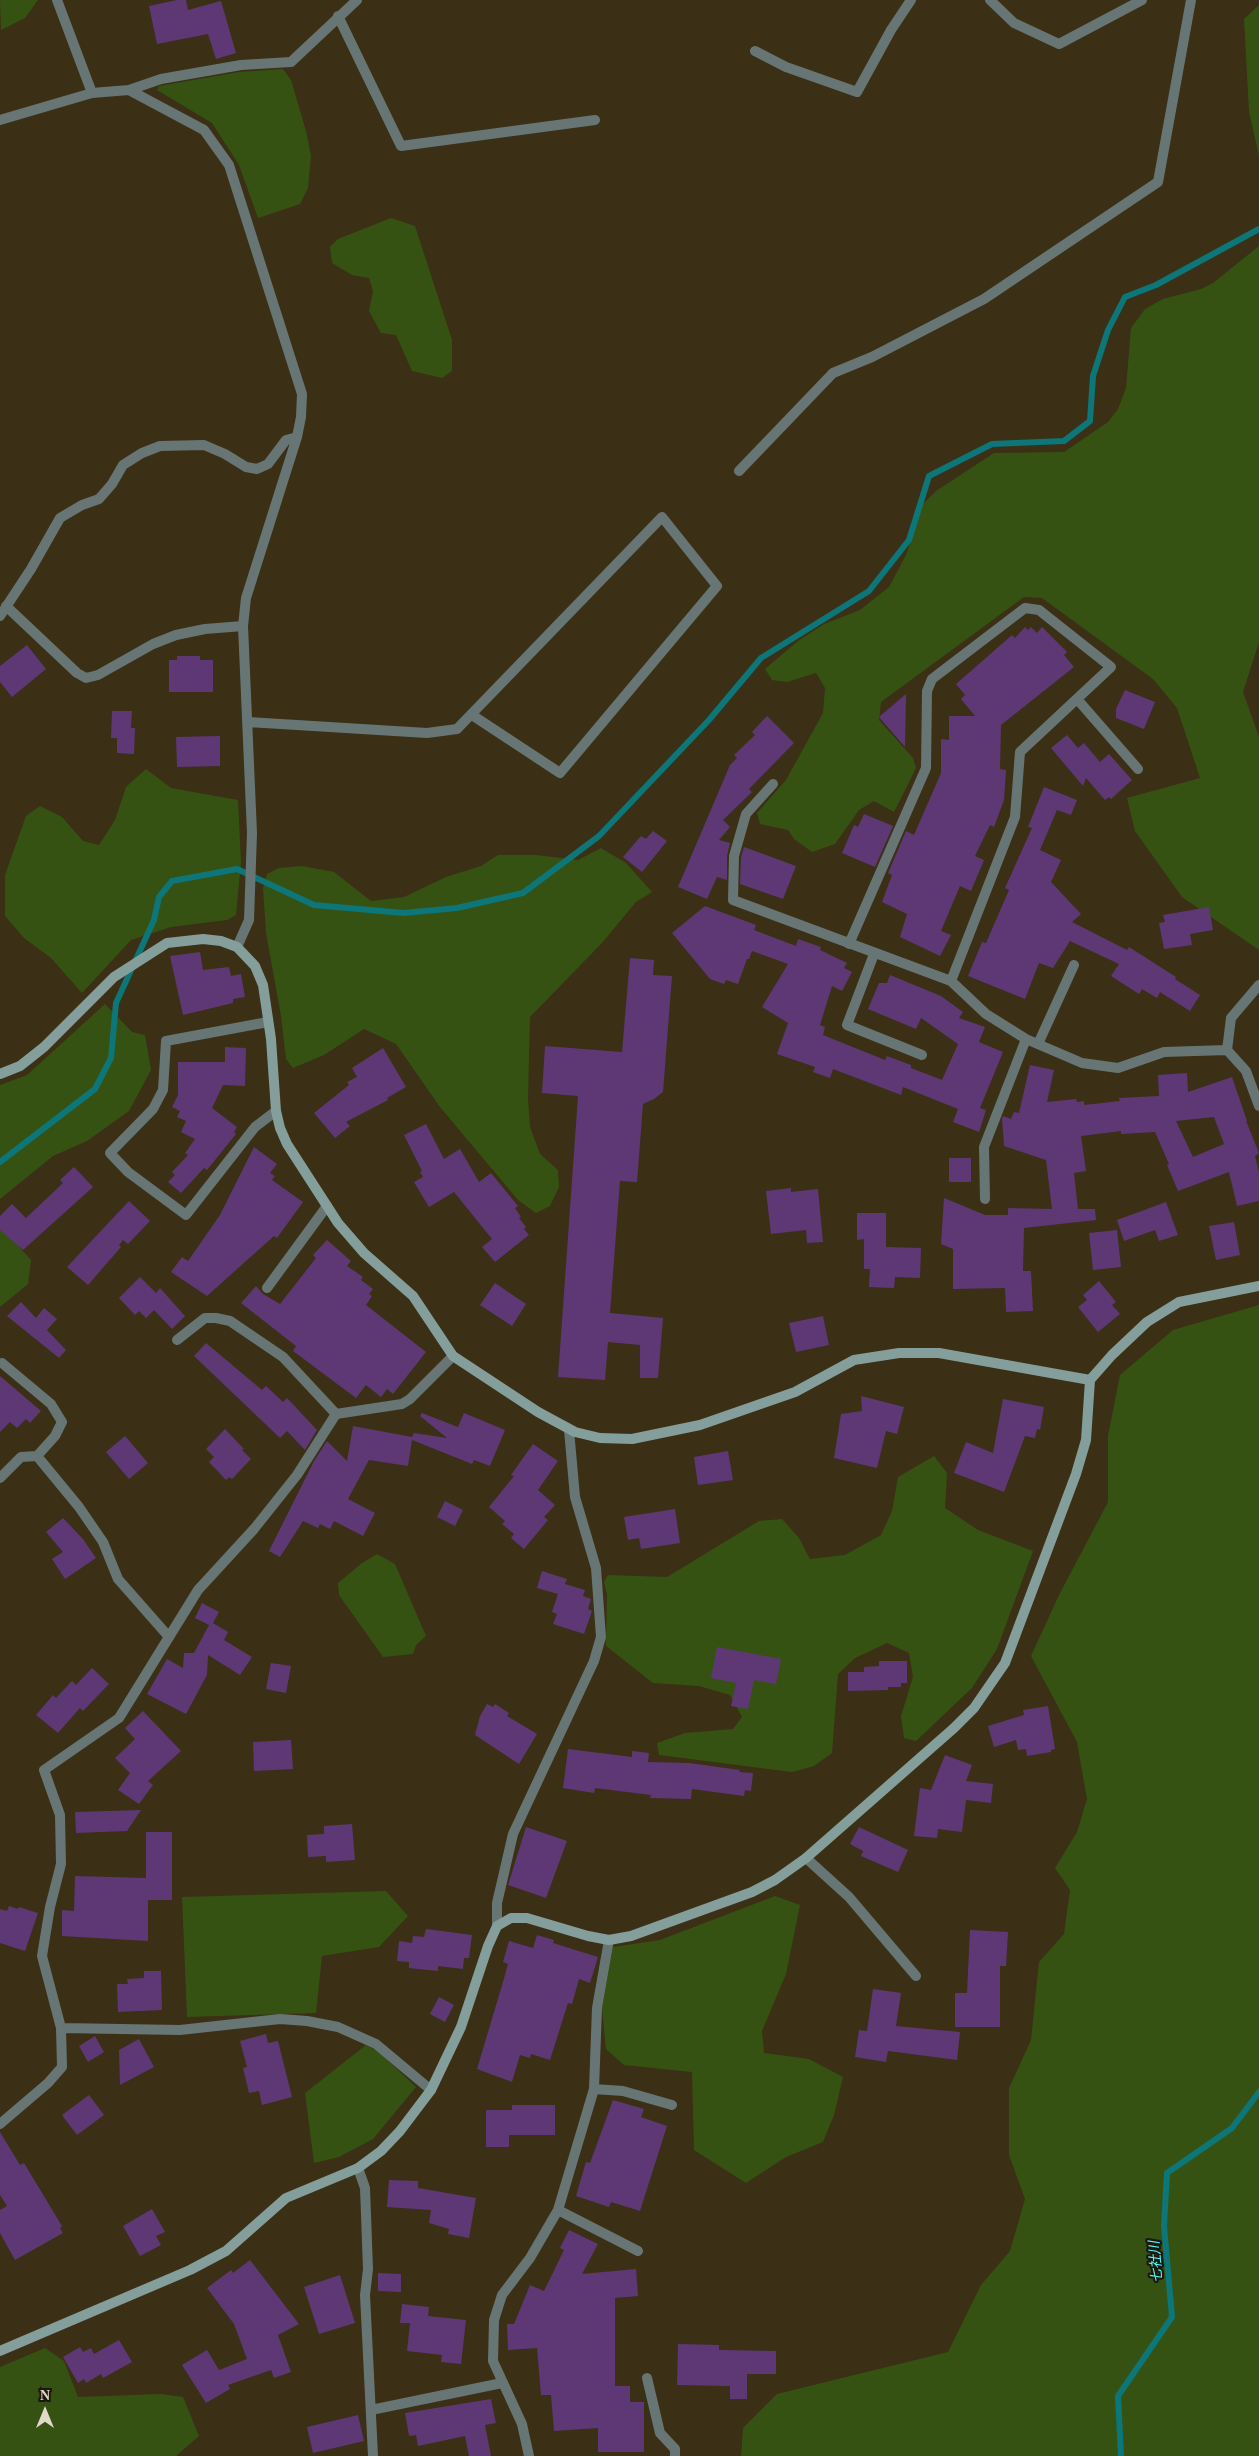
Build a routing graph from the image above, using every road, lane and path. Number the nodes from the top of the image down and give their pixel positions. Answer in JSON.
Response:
{"nodes":[{"id":1,"x":57,"y":0,"type":"edge"},
{"id":2,"x":357,"y":0,"type":"edge"},
{"id":3,"x":912,"y":0,"type":"edge"},
{"id":4,"x":990,"y":0,"type":"edge"},
{"id":5,"x":1142,"y":0,"type":"edge"},
{"id":6,"x":1191,"y":0,"type":"edge"},
{"id":7,"x":338,"y":16,"type":"junction"},
{"id":8,"x":755,"y":51,"type":"dead end"},
{"id":9,"x":129,"y":90,"type":"junction"},
{"id":10,"x":92,"y":93,"type":"junction"},
{"id":11,"x":0,"y":120,"type":"edge"},
{"id":12,"x":595,"y":120,"type":"dead end"},
{"id":13,"x":297,"y":437,"type":"junction"},
{"id":14,"x":739,"y":471,"type":"dead end"},
{"id":15,"x":6,"y":606,"type":"junction"},
{"id":16,"x":0,"y":616,"type":"edge"},
{"id":17,"x":243,"y":626,"type":"junction"},
{"id":18,"x":1077,"y":699,"type":"junction"},
{"id":19,"x":472,"y":714,"type":"junction"},
{"id":20,"x":248,"y":722,"type":"junction"},
{"id":21,"x":1138,"y":769,"type":"dead end"},
{"id":22,"x":773,"y":784,"type":"dead end"},
{"id":23,"x":849,"y":944,"type":"junction"},
{"id":24,"x":237,"y":947,"type":"junction"},
{"id":25,"x":874,"y":954,"type":"junction"},
{"id":26,"x":1074,"y":965,"type":"dead end"},
{"id":27,"x":951,"y":981,"type":"junction"},
{"id":28,"x":1259,"y":985,"type":"edge"},
{"id":29,"x":268,"y":1022,"type":"junction"},
{"id":30,"x":1026,"y":1039,"type":"junction"},
{"id":31,"x":1038,"y":1044,"type":"junction"},
{"id":32,"x":1227,"y":1050,"type":"junction"},
{"id":33,"x":922,"y":1055,"type":"dead end"},
{"id":34,"x":0,"y":1074,"type":"edge"},
{"id":35,"x":1259,"y":1106,"type":"edge"},
{"id":36,"x":276,"y":1111,"type":"junction"},
{"id":37,"x":985,"y":1199,"type":"dead end"},
{"id":38,"x":327,"y":1206,"type":"junction"},
{"id":39,"x":1259,"y":1286,"type":"edge"},
{"id":40,"x":266,"y":1288,"type":"dead end"},
{"id":41,"x":177,"y":1340,"type":"dead end"},
{"id":42,"x":454,"y":1356,"type":"junction"},
{"id":43,"x":2,"y":1363,"type":"dead end"},
{"id":44,"x":1090,"y":1380,"type":"junction"},
{"id":45,"x":336,"y":1414,"type":"junction"},
{"id":46,"x":569,"y":1430,"type":"junction"},
{"id":47,"x":37,"y":1456,"type":"junction"},
{"id":48,"x":0,"y":1478,"type":"edge"},
{"id":49,"x":169,"y":1637,"type":"junction"},
{"id":50,"x":806,"y":1858,"type":"junction"},
{"id":51,"x":498,"y":1926,"type":"junction"},
{"id":52,"x":610,"y":1940,"type":"junction"},
{"id":53,"x":916,"y":1976,"type":"dead end"},
{"id":54,"x":61,"y":2028,"type":"junction"},
{"id":55,"x":594,"y":2089,"type":"junction"},
{"id":56,"x":431,"y":2090,"type":"junction"},
{"id":57,"x":672,"y":2105,"type":"dead end"},
{"id":58,"x":0,"y":2124,"type":"edge"},
{"id":59,"x":358,"y":2168,"type":"junction"},
{"id":60,"x":558,"y":2210,"type":"junction"},
{"id":61,"x":638,"y":2251,"type":"dead end"},
{"id":62,"x":0,"y":2351,"type":"edge"},
{"id":63,"x":646,"y":2378,"type":"dead end"},
{"id":64,"x":502,"y":2383,"type":"junction"},
{"id":65,"x":371,"y":2410,"type":"junction"},
{"id":66,"x":374,"y":2456,"type":"edge"},
{"id":67,"x":529,"y":2456,"type":"edge"},
{"id":68,"x":675,"y":2456,"type":"edge"}],
"edges":[{"from":1,"to":10,"type":"street"},
{"from":2,"to":7,"type":"street"},
{"from":3,"to":8,"type":"street"},
{"from":4,"to":5,"type":"street"},
{"from":6,"to":14,"type":"street"},
{"from":7,"to":9,"type":"street"},
{"from":7,"to":12,"type":"street"},
{"from":9,"to":10,"type":"street"},
{"from":9,"to":13,"type":"street"},
{"from":10,"to":11,"type":"street"},
{"from":13,"to":15,"type":"street"},
{"from":13,"to":17,"type":"street"},
{"from":15,"to":16,"type":"street"},
{"from":15,"to":17,"type":"street"},
{"from":17,"to":20,"type":"street"},
{"from":18,"to":21,"type":"street"},
{"from":18,"to":23,"type":"street"},
{"from":18,"to":27,"type":"street"},
{"from":19,"to":19,"type":"street"},
{"from":19,"to":20,"type":"street"},
{"from":20,"to":24,"type":"street"},
{"from":22,"to":23,"type":"street"},
{"from":23,"to":25,"type":"street"},
{"from":24,"to":29,"type":"street"},
{"from":24,"to":34,"type":"street"},
{"from":25,"to":27,"type":"street"},
{"from":25,"to":33,"type":"street"},
{"from":26,"to":31,"type":"street"},
{"from":27,"to":30,"type":"street"},
{"from":28,"to":32,"type":"street"},
{"from":29,"to":36,"type":"street"},
{"from":29,"to":36,"type":"street"},
{"from":30,"to":31,"type":"street"},
{"from":30,"to":37,"type":"street"},
{"from":31,"to":32,"type":"street"},
{"from":32,"to":35,"type":"street"},
{"from":36,"to":38,"type":"street"},
{"from":38,"to":40,"type":"street"},
{"from":38,"to":42,"type":"street"},
{"from":39,"to":44,"type":"street"},
{"from":41,"to":45,"type":"street"},
{"from":42,"to":45,"type":"street"},
{"from":42,"to":46,"type":"street"},
{"from":43,"to":47,"type":"street"},
{"from":44,"to":46,"type":"street"},
{"from":44,"to":50,"type":"street"},
{"from":45,"to":49,"type":"street"},
{"from":46,"to":51,"type":"street"},
{"from":47,"to":48,"type":"street"},
{"from":47,"to":49,"type":"street"},
{"from":49,"to":54,"type":"street"},
{"from":50,"to":52,"type":"street"},
{"from":50,"to":53,"type":"street"},
{"from":51,"to":52,"type":"street"},
{"from":51,"to":56,"type":"street"},
{"from":52,"to":55,"type":"street"},
{"from":54,"to":56,"type":"street"},
{"from":54,"to":58,"type":"street"},
{"from":55,"to":57,"type":"street"},
{"from":55,"to":60,"type":"street"},
{"from":56,"to":59,"type":"street"},
{"from":59,"to":62,"type":"street"},
{"from":59,"to":65,"type":"street"},
{"from":60,"to":61,"type":"street"},
{"from":60,"to":64,"type":"street"},
{"from":63,"to":68,"type":"street"},
{"from":64,"to":65,"type":"street"},
{"from":64,"to":67,"type":"street"},
{"from":65,"to":66,"type":"street"}]}
